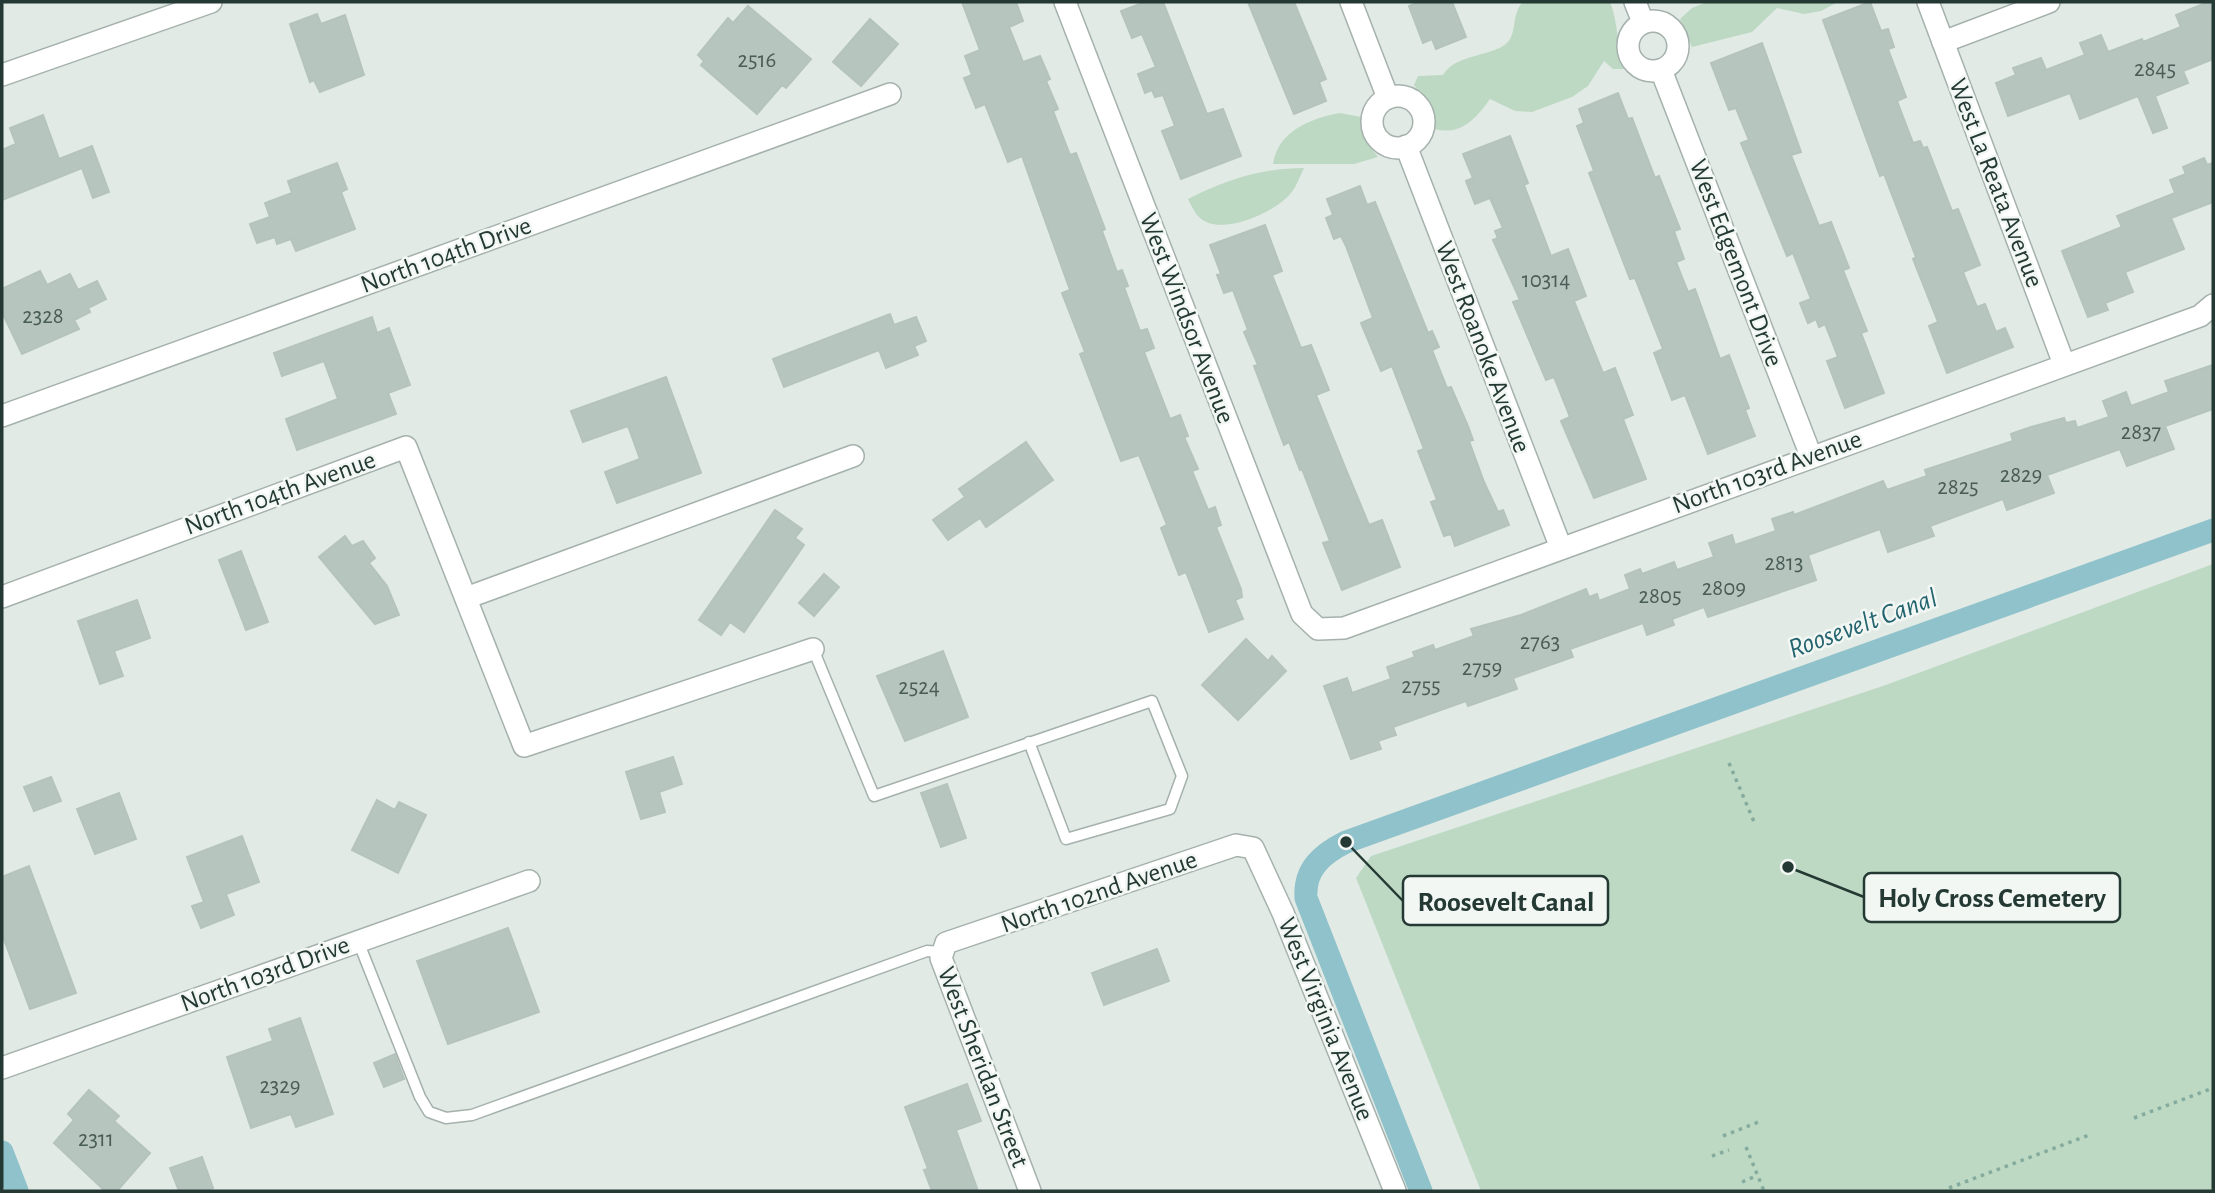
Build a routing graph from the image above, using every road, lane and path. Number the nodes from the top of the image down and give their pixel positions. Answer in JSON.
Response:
{"nodes":[{"id":1,"x":211,"y":2,"type":"edge"},
{"id":2,"x":1065,"y":2,"type":"edge"},
{"id":3,"x":1351,"y":2,"type":"edge"},
{"id":4,"x":1636,"y":2,"type":"edge"},
{"id":5,"x":1928,"y":2,"type":"edge"},
{"id":6,"x":2049,"y":2,"type":"edge"},
{"id":7,"x":1643,"y":22,"type":"junction"},
{"id":8,"x":1943,"y":42,"type":"junction"},
{"id":9,"x":1661,"y":70,"type":"junction"},
{"id":10,"x":2,"y":75,"type":"edge"},
{"id":11,"x":890,"y":94,"type":"dead end"},
{"id":12,"x":1388,"y":98,"type":"junction"},
{"id":13,"x":1406,"y":146,"type":"junction"},
{"id":14,"x":2213,"y":305,"type":"edge"},
{"id":15,"x":2064,"y":364,"type":"junction"},
{"id":16,"x":2,"y":416,"type":"edge"},
{"id":17,"x":853,"y":456,"type":"dead end"},
{"id":18,"x":1811,"y":456,"type":"junction"},
{"id":19,"x":1561,"y":548,"type":"junction"},
{"id":20,"x":2,"y":597,"type":"edge"},
{"id":21,"x":466,"y":598,"type":"junction"},
{"id":22,"x":1318,"y":629,"type":"joint"},
{"id":23,"x":813,"y":649,"type":"joint"},
{"id":24,"x":1029,"y":742,"type":"junction"},
{"id":25,"x":1728,"y":762,"type":"dead end"},
{"id":26,"x":1755,"y":824,"type":"dead end"},
{"id":27,"x":1253,"y":848,"type":"joint"},
{"id":28,"x":529,"y":881,"type":"dead end"},
{"id":29,"x":358,"y":941,"type":"junction"},
{"id":30,"x":944,"y":947,"type":"junction"},
{"id":31,"x":2,"y":1068,"type":"edge"},
{"id":32,"x":2213,"y":1088,"type":"edge"},
{"id":33,"x":2134,"y":1118,"type":"dead end"},
{"id":34,"x":1761,"y":1121,"type":"dead end"},
{"id":35,"x":2089,"y":1135,"type":"dead end"},
{"id":36,"x":1723,"y":1136,"type":"dead end"},
{"id":37,"x":1746,"y":1147,"type":"dead end"},
{"id":38,"x":1729,"y":1150,"type":"dead end"},
{"id":39,"x":1712,"y":1156,"type":"dead end"},
{"id":40,"x":1757,"y":1176,"type":"junction"},
{"id":41,"x":1742,"y":1182,"type":"dead end"},
{"id":42,"x":1949,"y":1188,"type":"dead end"},
{"id":43,"x":1030,"y":1191,"type":"edge"},
{"id":44,"x":1395,"y":1191,"type":"edge"},
{"id":45,"x":1764,"y":1191,"type":"edge"}],
"edges":[{"from":1,"to":10,"type":"street"},
{"from":2,"to":22,"type":"street","name":"West Windsor Avenue"},
{"from":3,"to":12,"type":"street"},
{"from":4,"to":7,"type":"street"},
{"from":5,"to":8,"type":"street","name":"West La Reata Avenue"},
{"from":6,"to":8,"type":"street"},
{"from":7,"to":9,"type":"street"},
{"from":7,"to":9,"type":"street"},
{"from":8,"to":15,"type":"street","name":"West La Reata Avenue"},
{"from":9,"to":18,"type":"street","name":"West Edgemont Drive"},
{"from":11,"to":16,"type":"street","name":"North 104th Drive"},
{"from":12,"to":13,"type":"street"},
{"from":12,"to":13,"type":"street"},
{"from":13,"to":19,"type":"street","name":"West Roanoke Avenue"},
{"from":14,"to":15,"type":"street","name":"North 103rd Avenue"},
{"from":15,"to":18,"type":"street","name":"North 103rd Avenue"},
{"from":17,"to":21,"type":"street"},
{"from":18,"to":19,"type":"street","name":"North 103rd Avenue"},
{"from":19,"to":22,"type":"street","name":"North 103rd Avenue"},
{"from":20,"to":21,"type":"street","name":"North 104th Avenue"},
{"from":21,"to":23,"type":"street","name":"North 104th Avenue"},
{"from":23,"to":24,"type":"lane"},
{"from":24,"to":24,"type":"lane"},
{"from":25,"to":26,"type":"path"},
{"from":27,"to":30,"type":"street","name":"North 102nd Avenue"},
{"from":27,"to":44,"type":"street","name":"West Virginia Avenue"},
{"from":28,"to":29,"type":"street","name":"North 103rd Drive"},
{"from":29,"to":30,"type":"lane"},
{"from":29,"to":31,"type":"street","name":"North 103rd Drive"},
{"from":30,"to":43,"type":"street","name":"West Sheridan Street"},
{"from":32,"to":33,"type":"path"},
{"from":34,"to":36,"type":"path"},
{"from":35,"to":42,"type":"path"},
{"from":37,"to":40,"type":"path"},
{"from":38,"to":39,"type":"path"},
{"from":40,"to":41,"type":"path"},
{"from":40,"to":45,"type":"path"}]}
